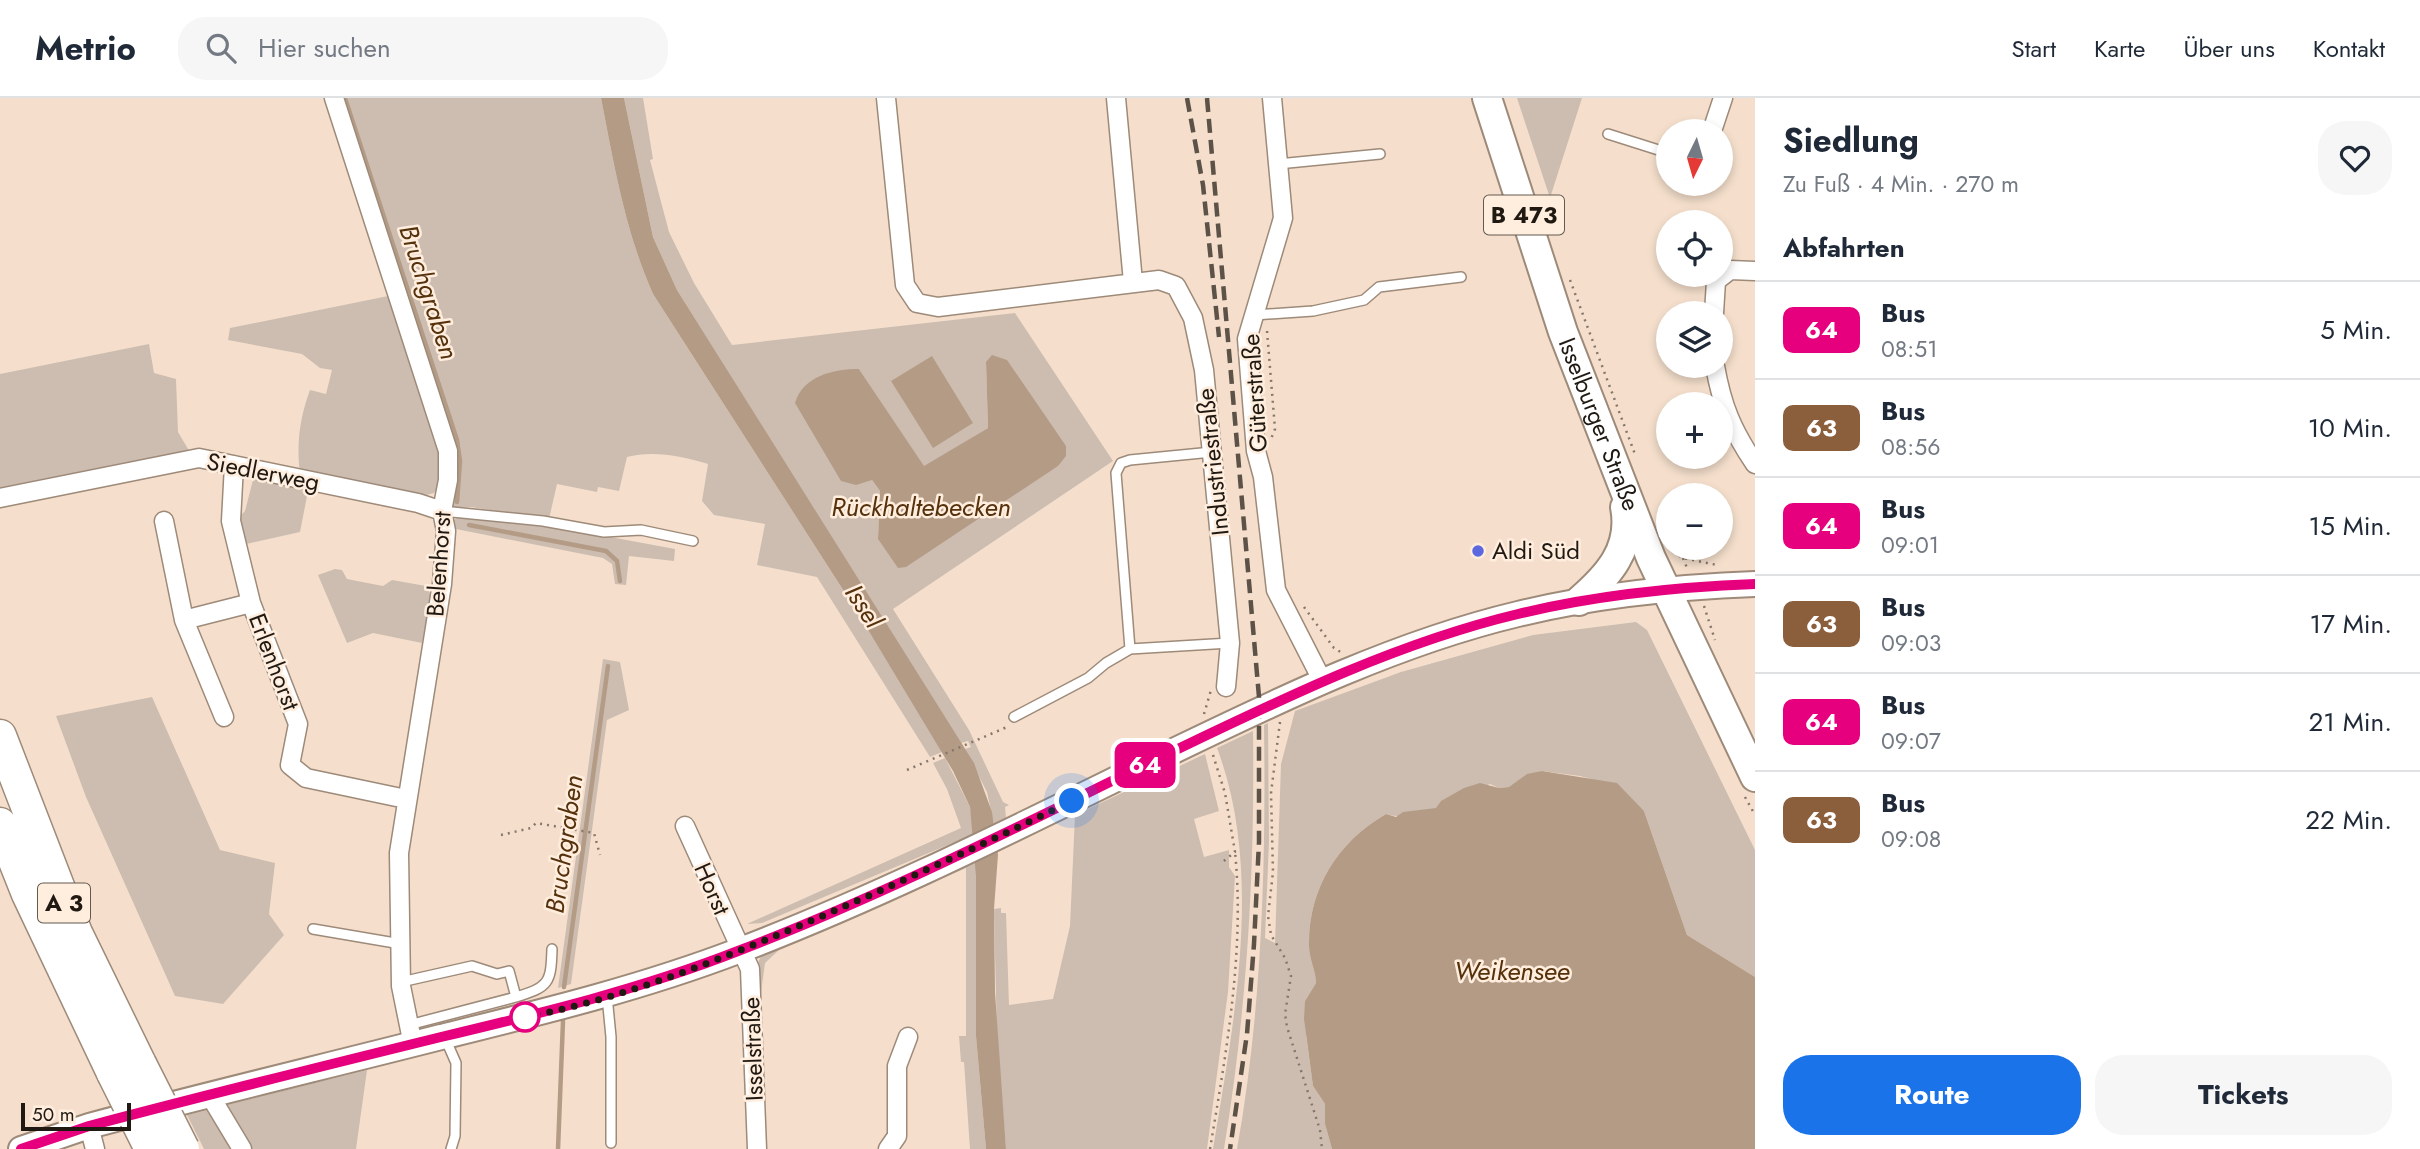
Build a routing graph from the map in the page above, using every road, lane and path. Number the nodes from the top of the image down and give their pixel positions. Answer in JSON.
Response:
{"nodes":[{"id":1,"x":334,"y":98,"type":"edge"},
{"id":2,"x":886,"y":98,"type":"edge"},
{"id":3,"x":1116,"y":98,"type":"edge"},
{"id":4,"x":1272,"y":98,"type":"edge"},
{"id":5,"x":1487,"y":98,"type":"edge"},
{"id":6,"x":1723,"y":98,"type":"edge"},
{"id":7,"x":1716,"y":119,"type":"edge"},
{"id":8,"x":1608,"y":134,"type":"dead end"},
{"id":9,"x":1656,"y":149,"type":"edge"},
{"id":10,"x":1380,"y":153,"type":"dead end"},
{"id":11,"x":1278,"y":164,"type":"junction"},
{"id":12,"x":1755,"y":271,"type":"edge"},
{"id":13,"x":1567,"y":272,"type":"dead end"},
{"id":14,"x":1461,"y":277,"type":"dead end"},
{"id":15,"x":1133,"y":282,"type":"junction"},
{"id":16,"x":1715,"y":301,"type":"edge"},
{"id":17,"x":1260,"y":315,"type":"junction"},
{"id":18,"x":1717,"y":378,"type":"edge"},
{"id":19,"x":1271,"y":441,"type":"dead end"},
{"id":20,"x":1212,"y":452,"type":"junction"},
{"id":21,"x":1755,"y":464,"type":"edge"},
{"id":22,"x":234,"y":465,"type":"junction"},
{"id":23,"x":1630,"y":472,"type":"junction"},
{"id":24,"x":0,"y":498,"type":"edge"},
{"id":25,"x":442,"y":511,"type":"junction"},
{"id":26,"x":164,"y":521,"type":"dead end"},
{"id":27,"x":693,"y":541,"type":"dead end"},
{"id":28,"x":1684,"y":560,"type":"edge"},
{"id":29,"x":1693,"y":560,"type":"edge"},
{"id":30,"x":1717,"y":565,"type":"dead end"},
{"id":31,"x":1755,"y":584,"type":"edge"},
{"id":32,"x":1694,"y":587,"type":"junction"},
{"id":33,"x":1664,"y":589,"type":"junction"},
{"id":34,"x":1298,"y":598,"type":"dead end"},
{"id":35,"x":1579,"y":601,"type":"junction"},
{"id":36,"x":251,"y":603,"type":"junction"},
{"id":37,"x":184,"y":620,"type":"junction"},
{"id":38,"x":1230,"y":643,"type":"junction"},
{"id":39,"x":1716,"y":647,"type":"dead end"},
{"id":40,"x":1130,"y":649,"type":"junction"},
{"id":41,"x":1348,"y":657,"type":"dead end"},
{"id":42,"x":1323,"y":682,"type":"junction"},
{"id":43,"x":1226,"y":687,"type":"joint"},
{"id":44,"x":1280,"y":701,"type":"junction"},
{"id":45,"x":224,"y":717,"type":"dead end"},
{"id":46,"x":1014,"y":717,"type":"joint"},
{"id":47,"x":1208,"y":735,"type":"junction"},
{"id":48,"x":0,"y":736,"type":"edge"},
{"id":49,"x":907,"y":770,"type":"dead end"},
{"id":50,"x":1755,"y":776,"type":"edge"},
{"id":51,"x":406,"y":800,"type":"junction"},
{"id":52,"x":0,"y":824,"type":"edge"},
{"id":53,"x":685,"y":826,"type":"dead end"},
{"id":54,"x":501,"y":835,"type":"dead end"},
{"id":55,"x":1235,"y":852,"type":"junction"},
{"id":56,"x":600,"y":855,"type":"dead end"},
{"id":57,"x":1220,"y":864,"type":"dead end"},
{"id":58,"x":313,"y":929,"type":"dead end"},
{"id":59,"x":401,"y":944,"type":"junction"},
{"id":60,"x":552,"y":949,"type":"dead end"},
{"id":61,"x":742,"y":950,"type":"junction"},
{"id":62,"x":401,"y":982,"type":"junction"},
{"id":63,"x":607,"y":996,"type":"junction"},
{"id":64,"x":516,"y":997,"type":"junction"},
{"id":65,"x":411,"y":1035,"type":"junction"},
{"id":66,"x":444,"y":1037,"type":"junction"},
{"id":67,"x":908,"y":1037,"type":"dead end"},
{"id":68,"x":127,"y":1069,"type":"junction"},
{"id":69,"x":209,"y":1094,"type":"junction"},
{"id":70,"x":92,"y":1137,"type":"edge"},
{"id":71,"x":611,"y":1143,"type":"dead end"},
{"id":72,"x":21,"y":1149,"type":"edge"},
{"id":73,"x":151,"y":1149,"type":"edge"},
{"id":74,"x":183,"y":1149,"type":"edge"},
{"id":75,"x":242,"y":1149,"type":"edge"},
{"id":76,"x":451,"y":1149,"type":"edge"},
{"id":77,"x":757,"y":1149,"type":"edge"},
{"id":78,"x":888,"y":1149,"type":"edge"},
{"id":79,"x":1210,"y":1149,"type":"edge"},
{"id":80,"x":1322,"y":1149,"type":"edge"}],
"edges":[{"from":1,"to":25,"type":"street","name":"Belenhorst"},
{"from":2,"to":15,"type":"street","name":"Industriestraße"},
{"from":3,"to":15,"type":"street"},
{"from":4,"to":11,"type":"street","name":"Güterstraße"},
{"from":5,"to":23,"type":"main road","name":"Isselburger Straße","number":"B 473"},
{"from":6,"to":7,"type":"street"},
{"from":8,"to":9,"type":"lane"},
{"from":10,"to":11,"type":"lane"},
{"from":11,"to":17,"type":"street","name":"Güterstraße"},
{"from":12,"to":16,"type":"street"},
{"from":13,"to":23,"type":"path"},
{"from":14,"to":17,"type":"lane"},
{"from":15,"to":20,"type":"street","name":"Industriestraße"},
{"from":17,"to":19,"type":"path"},
{"from":17,"to":42,"type":"street","name":"Güterstraße"},
{"from":18,"to":21,"type":"street"},
{"from":20,"to":38,"type":"street","name":"Industriestraße"},
{"from":20,"to":40,"type":"lane"},
{"from":22,"to":24,"type":"street","name":"Siedlerweg"},
{"from":22,"to":25,"type":"street","name":"Siedlerweg"},
{"from":22,"to":36,"type":"street","name":"Erlenhorst"},
{"from":23,"to":33,"type":"main road","name":"Isselburger Straße","number":"B 473"},
{"from":23,"to":35,"type":"main road","number":"B 473"},
{"from":25,"to":27,"type":"lane"},
{"from":25,"to":51,"type":"street","name":"Belenhorst"},
{"from":26,"to":37,"type":"street"},
{"from":28,"to":32,"type":"path"},
{"from":29,"to":30,"type":"path"},
{"from":31,"to":32,"type":"main road"},
{"from":32,"to":33,"type":"main road"},
{"from":32,"to":39,"type":"path"},
{"from":33,"to":35,"type":"main road"},
{"from":33,"to":50,"type":"main road","name":"Isselburger Straße","number":"B 473"},
{"from":34,"to":41,"type":"path"},
{"from":35,"to":42,"type":"main road"},
{"from":36,"to":37,"type":"street","name":"Erlenhorst"},
{"from":36,"to":51,"type":"street","name":"Erlenhorst"},
{"from":37,"to":45,"type":"street"},
{"from":38,"to":40,"type":"lane"},
{"from":38,"to":43,"type":"street","name":"Industriestraße"},
{"from":40,"to":46,"type":"lane"},
{"from":42,"to":44,"type":"main road"},
{"from":43,"to":47,"type":"path"},
{"from":44,"to":47,"type":"main road"},
{"from":44,"to":80,"type":"path"},
{"from":46,"to":49,"type":"path"},
{"from":47,"to":55,"type":"path"},
{"from":47,"to":61,"type":"main road"},
{"from":48,"to":68,"type":"highway","number":"A 3"},
{"from":51,"to":59,"type":"street","name":"Belenhorst"},
{"from":52,"to":68,"type":"highway","number":"A 3"},
{"from":53,"to":61,"type":"street","name":"Horst"},
{"from":54,"to":56,"type":"path"},
{"from":55,"to":57,"type":"path"},
{"from":55,"to":79,"type":"path"},
{"from":58,"to":59,"type":"lane"},
{"from":59,"to":62,"type":"street","name":"Belenhorst"},
{"from":60,"to":64,"type":"lane"},
{"from":61,"to":63,"type":"main road"},
{"from":61,"to":77,"type":"street","name":"Isselstraße"},
{"from":62,"to":64,"type":"lane"},
{"from":62,"to":65,"type":"street","name":"Belenhorst"},
{"from":63,"to":66,"type":"main road"},
{"from":63,"to":71,"type":"lane"},
{"from":64,"to":65,"type":"lane"},
{"from":65,"to":66,"type":"main road"},
{"from":65,"to":69,"type":"main road"},
{"from":66,"to":76,"type":"lane"},
{"from":67,"to":78,"type":"street"},
{"from":68,"to":73,"type":"highway","number":"A 3","bridge":true},
{"from":68,"to":74,"type":"highway","number":"A 3","bridge":true},
{"from":69,"to":70,"type":"main road"},
{"from":69,"to":75,"type":"street"},
{"from":70,"to":72,"type":"main road"}]}
